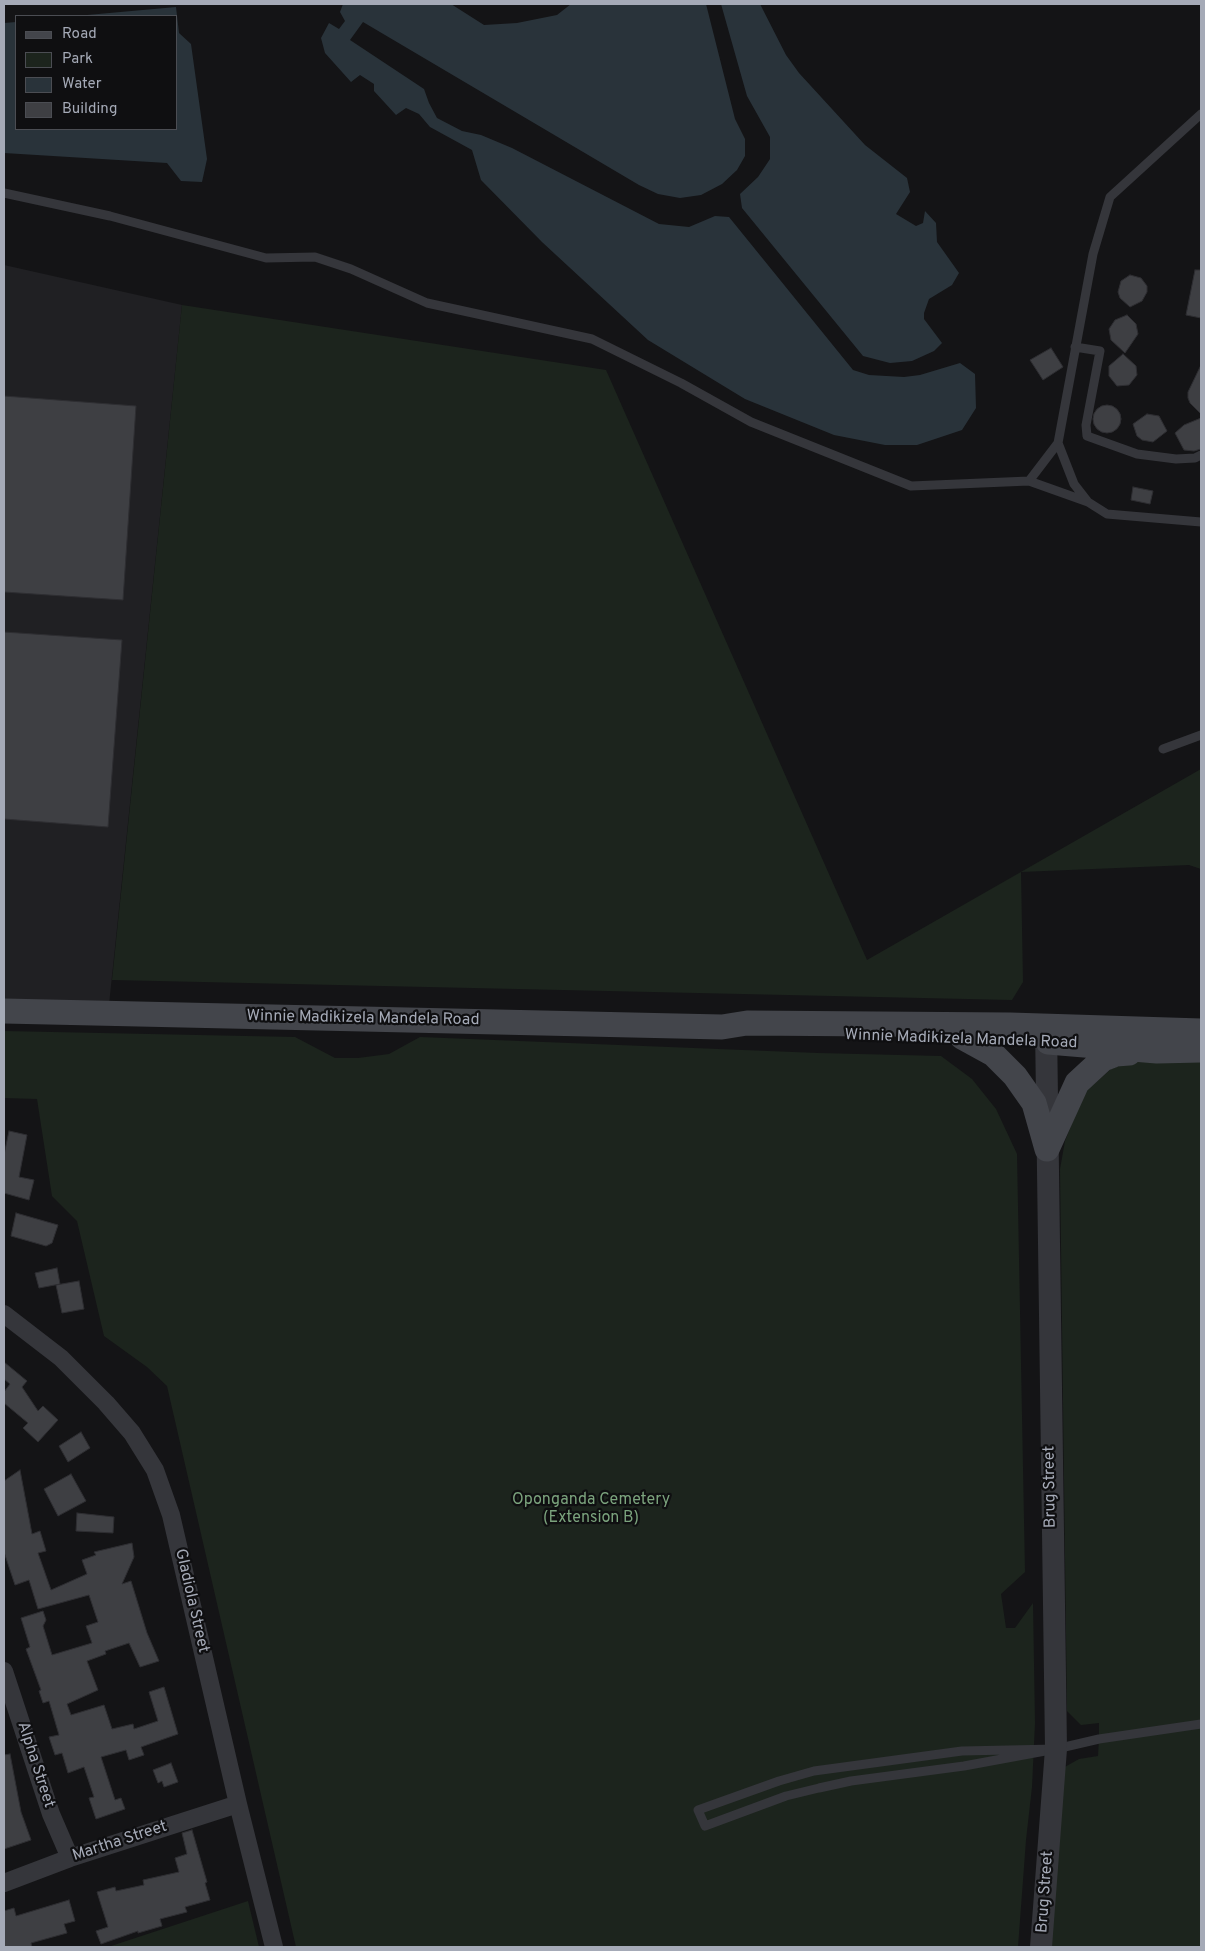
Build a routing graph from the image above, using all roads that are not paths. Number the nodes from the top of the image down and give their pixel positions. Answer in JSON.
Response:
{"nodes":[{"id":1,"x":1201,"y":114,"type":"edge"},
{"id":2,"x":4,"y":193,"type":"edge"},
{"id":3,"x":1075,"y":347,"type":"junction"},
{"id":4,"x":1058,"y":443,"type":"junction"},
{"id":5,"x":1201,"y":454,"type":"edge"},
{"id":6,"x":1029,"y":481,"type":"junction"},
{"id":7,"x":1088,"y":502,"type":"junction"},
{"id":8,"x":1201,"y":522,"type":"edge"},
{"id":9,"x":1201,"y":734,"type":"edge"},
{"id":10,"x":1163,"y":749,"type":"dead end"},
{"id":11,"x":4,"y":1011,"type":"edge"},
{"id":12,"x":722,"y":1027,"type":"junction"},
{"id":13,"x":1201,"y":1031,"type":"edge"},
{"id":14,"x":1047,"y":1034,"type":"junction"},
{"id":15,"x":962,"y":1036,"type":"junction"},
{"id":16,"x":1201,"y":1050,"type":"edge"},
{"id":17,"x":1157,"y":1051,"type":"junction"},
{"id":18,"x":1048,"y":1150,"type":"junction"},
{"id":19,"x":4,"y":1314,"type":"edge"},
{"id":20,"x":4,"y":1671,"type":"edge"},
{"id":21,"x":1201,"y":1724,"type":"edge"},
{"id":22,"x":1056,"y":1749,"type":"junction"},
{"id":23,"x":238,"y":1804,"type":"junction"},
{"id":24,"x":70,"y":1858,"type":"junction"},
{"id":25,"x":4,"y":1883,"type":"edge"},
{"id":26,"x":274,"y":1947,"type":"edge"},
{"id":27,"x":1041,"y":1947,"type":"edge"}],
"edges":[{"from":1,"to":3,"type":"lane"},
{"from":2,"to":6,"type":"lane"},
{"from":3,"to":4,"type":"lane"},
{"from":3,"to":5,"type":"lane"},
{"from":4,"to":6,"type":"lane"},
{"from":4,"to":7,"type":"lane"},
{"from":6,"to":7,"type":"lane"},
{"from":7,"to":8,"type":"lane"},
{"from":9,"to":10,"type":"lane"},
{"from":11,"to":12,"type":"main road","name":"Winnie Madikizela Mandela Road"},
{"from":12,"to":14,"type":"main road","name":"Winnie Madikizela Mandela Road"},
{"from":12,"to":15,"type":"main road","name":"Winnie Madikizela Mandela Road"},
{"from":13,"to":14,"type":"main road","name":"Winnie Madikizela Mandela Road"},
{"from":14,"to":15,"type":"main road","name":"Winnie Madikizela Mandela Road"},
{"from":14,"to":17,"type":"main road","name":"Winnie Madikizela Mandela Road"},
{"from":14,"to":18,"type":"street","name":"Brug Street"},
{"from":15,"to":18,"type":"main road"},
{"from":16,"to":17,"type":"main road","name":"Winnie Madikizela Mandela Road"},
{"from":17,"to":18,"type":"main road"},
{"from":18,"to":22,"type":"street","name":"Brug Street"},
{"from":19,"to":23,"type":"street","name":"Gladiola Street"},
{"from":20,"to":24,"type":"street","name":"Alpha Street"},
{"from":21,"to":22,"type":"lane"},
{"from":22,"to":22,"type":"lane"},
{"from":22,"to":27,"type":"street","name":"Brug Street"},
{"from":23,"to":24,"type":"street","name":"Martha Street"},
{"from":23,"to":26,"type":"street","name":"Gladiola Street"},
{"from":24,"to":25,"type":"street","name":"Martha Street"}]}
